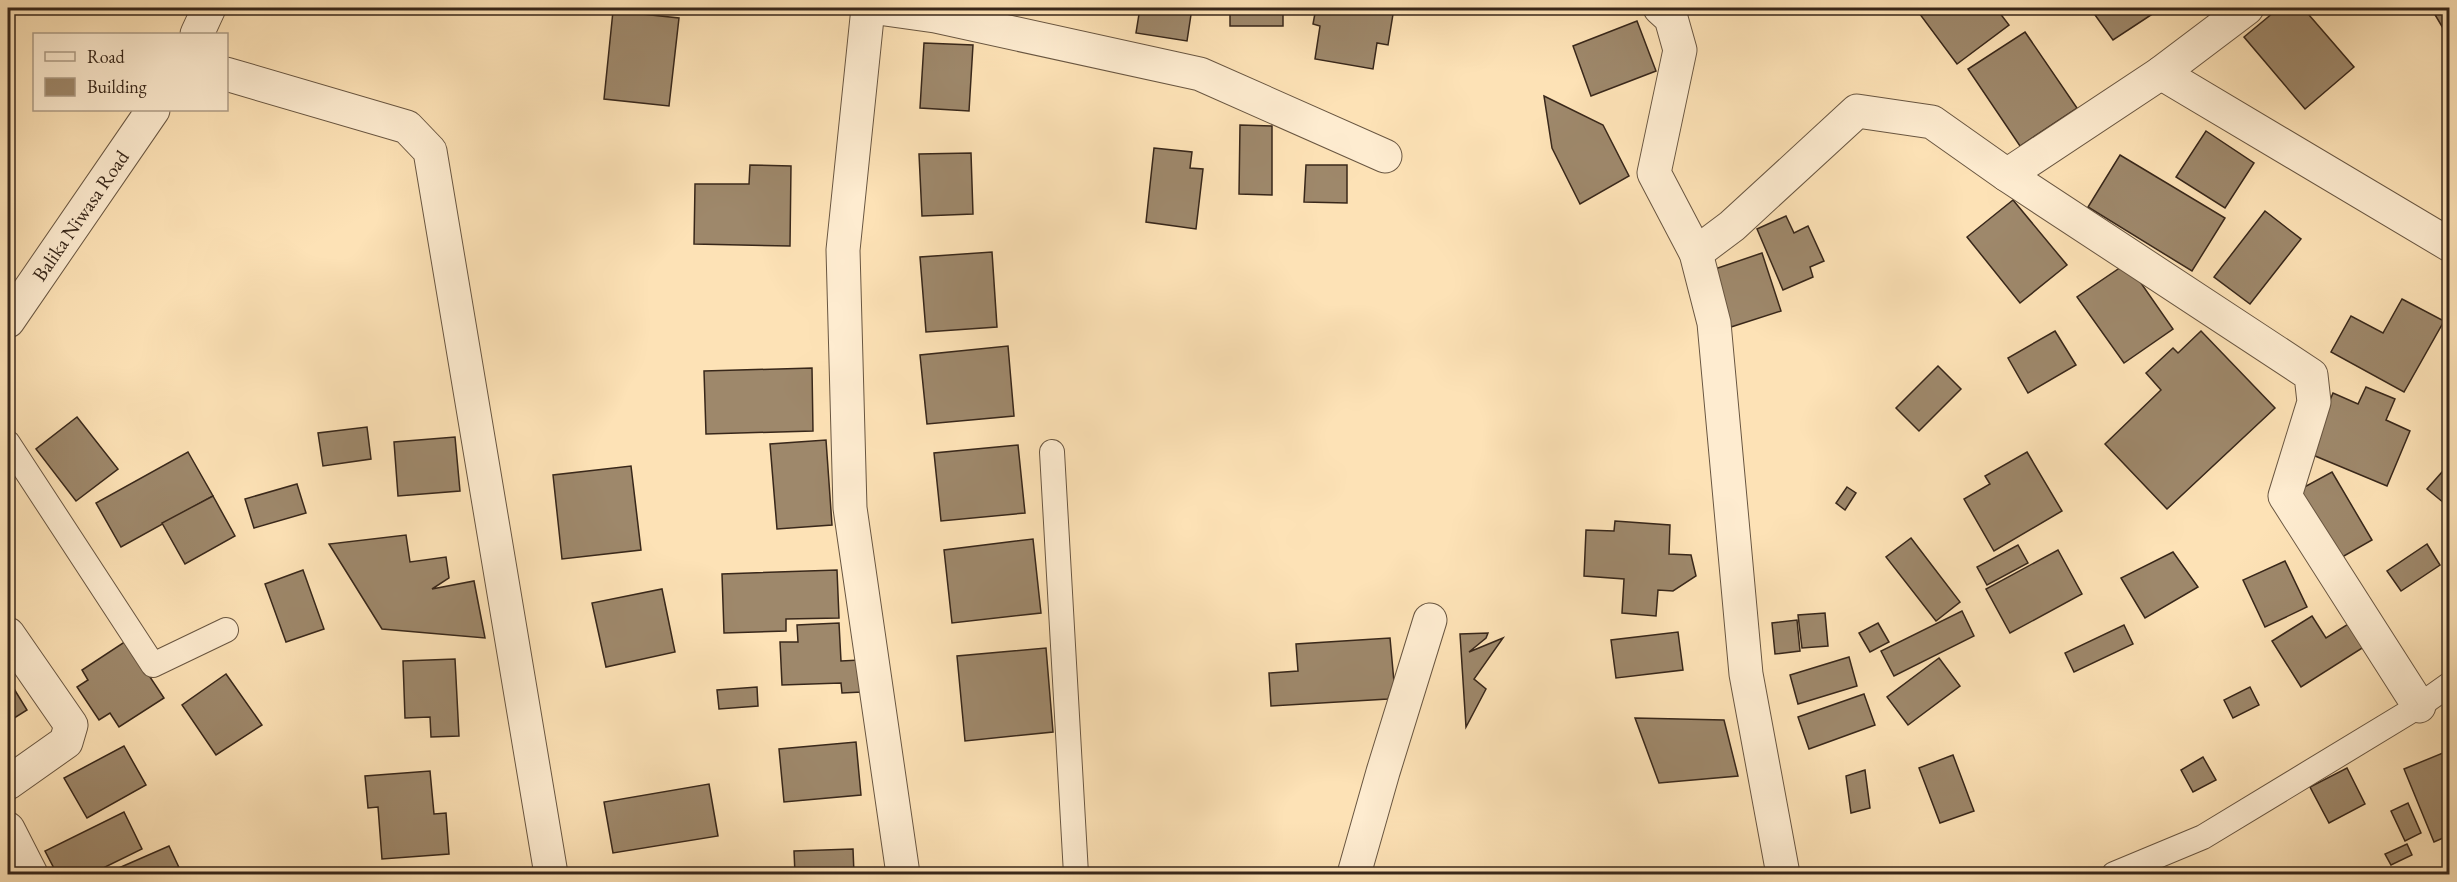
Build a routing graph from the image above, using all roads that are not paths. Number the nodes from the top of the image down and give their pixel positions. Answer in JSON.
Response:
{"nodes":[{"id":1,"x":209,"y":8,"type":"edge"},
{"id":2,"x":868,"y":8,"type":"edge"},
{"id":3,"x":878,"y":8,"type":"edge"},
{"id":4,"x":1660,"y":8,"type":"edge"},
{"id":5,"x":2247,"y":8,"type":"edge"},
{"id":6,"x":197,"y":33,"type":"edge"},
{"id":7,"x":2161,"y":73,"type":"junction"},
{"id":8,"x":228,"y":75,"type":"edge"},
{"id":9,"x":152,"y":111,"type":"edge"},
{"id":10,"x":1385,"y":156,"type":"dead end"},
{"id":11,"x":2007,"y":175,"type":"junction"},
{"id":12,"x":2450,"y":245,"type":"edge"},
{"id":13,"x":1696,"y":253,"type":"junction"},
{"id":14,"x":8,"y":321,"type":"edge"},
{"id":15,"x":8,"y":443,"type":"edge"},
{"id":16,"x":1052,"y":452,"type":"dead end"},
{"id":17,"x":1430,"y":620,"type":"dead end"},
{"id":18,"x":226,"y":630,"type":"dead end"},
{"id":19,"x":8,"y":634,"type":"edge"},
{"id":20,"x":2450,"y":684,"type":"edge"},
{"id":21,"x":2419,"y":706,"type":"junction"},
{"id":22,"x":8,"y":783,"type":"edge"},
{"id":23,"x":8,"y":829,"type":"edge"},
{"id":24,"x":31,"y":874,"type":"edge"},
{"id":25,"x":551,"y":874,"type":"edge"},
{"id":26,"x":903,"y":874,"type":"edge"},
{"id":27,"x":1076,"y":874,"type":"edge"},
{"id":28,"x":1354,"y":874,"type":"edge"},
{"id":29,"x":1783,"y":874,"type":"edge"},
{"id":30,"x":2114,"y":874,"type":"edge"}],
"edges":[{"from":1,"to":6,"type":"street"},
{"from":2,"to":26,"type":"street"},
{"from":3,"to":10,"type":"street"},
{"from":4,"to":13,"type":"street"},
{"from":5,"to":7,"type":"street"},
{"from":7,"to":11,"type":"street"},
{"from":7,"to":12,"type":"street"},
{"from":8,"to":25,"type":"street"},
{"from":9,"to":14,"type":"street","name":"Balika Niwasa Road"},
{"from":11,"to":13,"type":"street"},
{"from":11,"to":21,"type":"street"},
{"from":13,"to":29,"type":"street"},
{"from":15,"to":18,"type":"lane"},
{"from":16,"to":27,"type":"lane"},
{"from":17,"to":28,"type":"street"},
{"from":19,"to":22,"type":"street"},
{"from":20,"to":21,"type":"lane"},
{"from":21,"to":30,"type":"lane"},
{"from":23,"to":24,"type":"street"}]}
